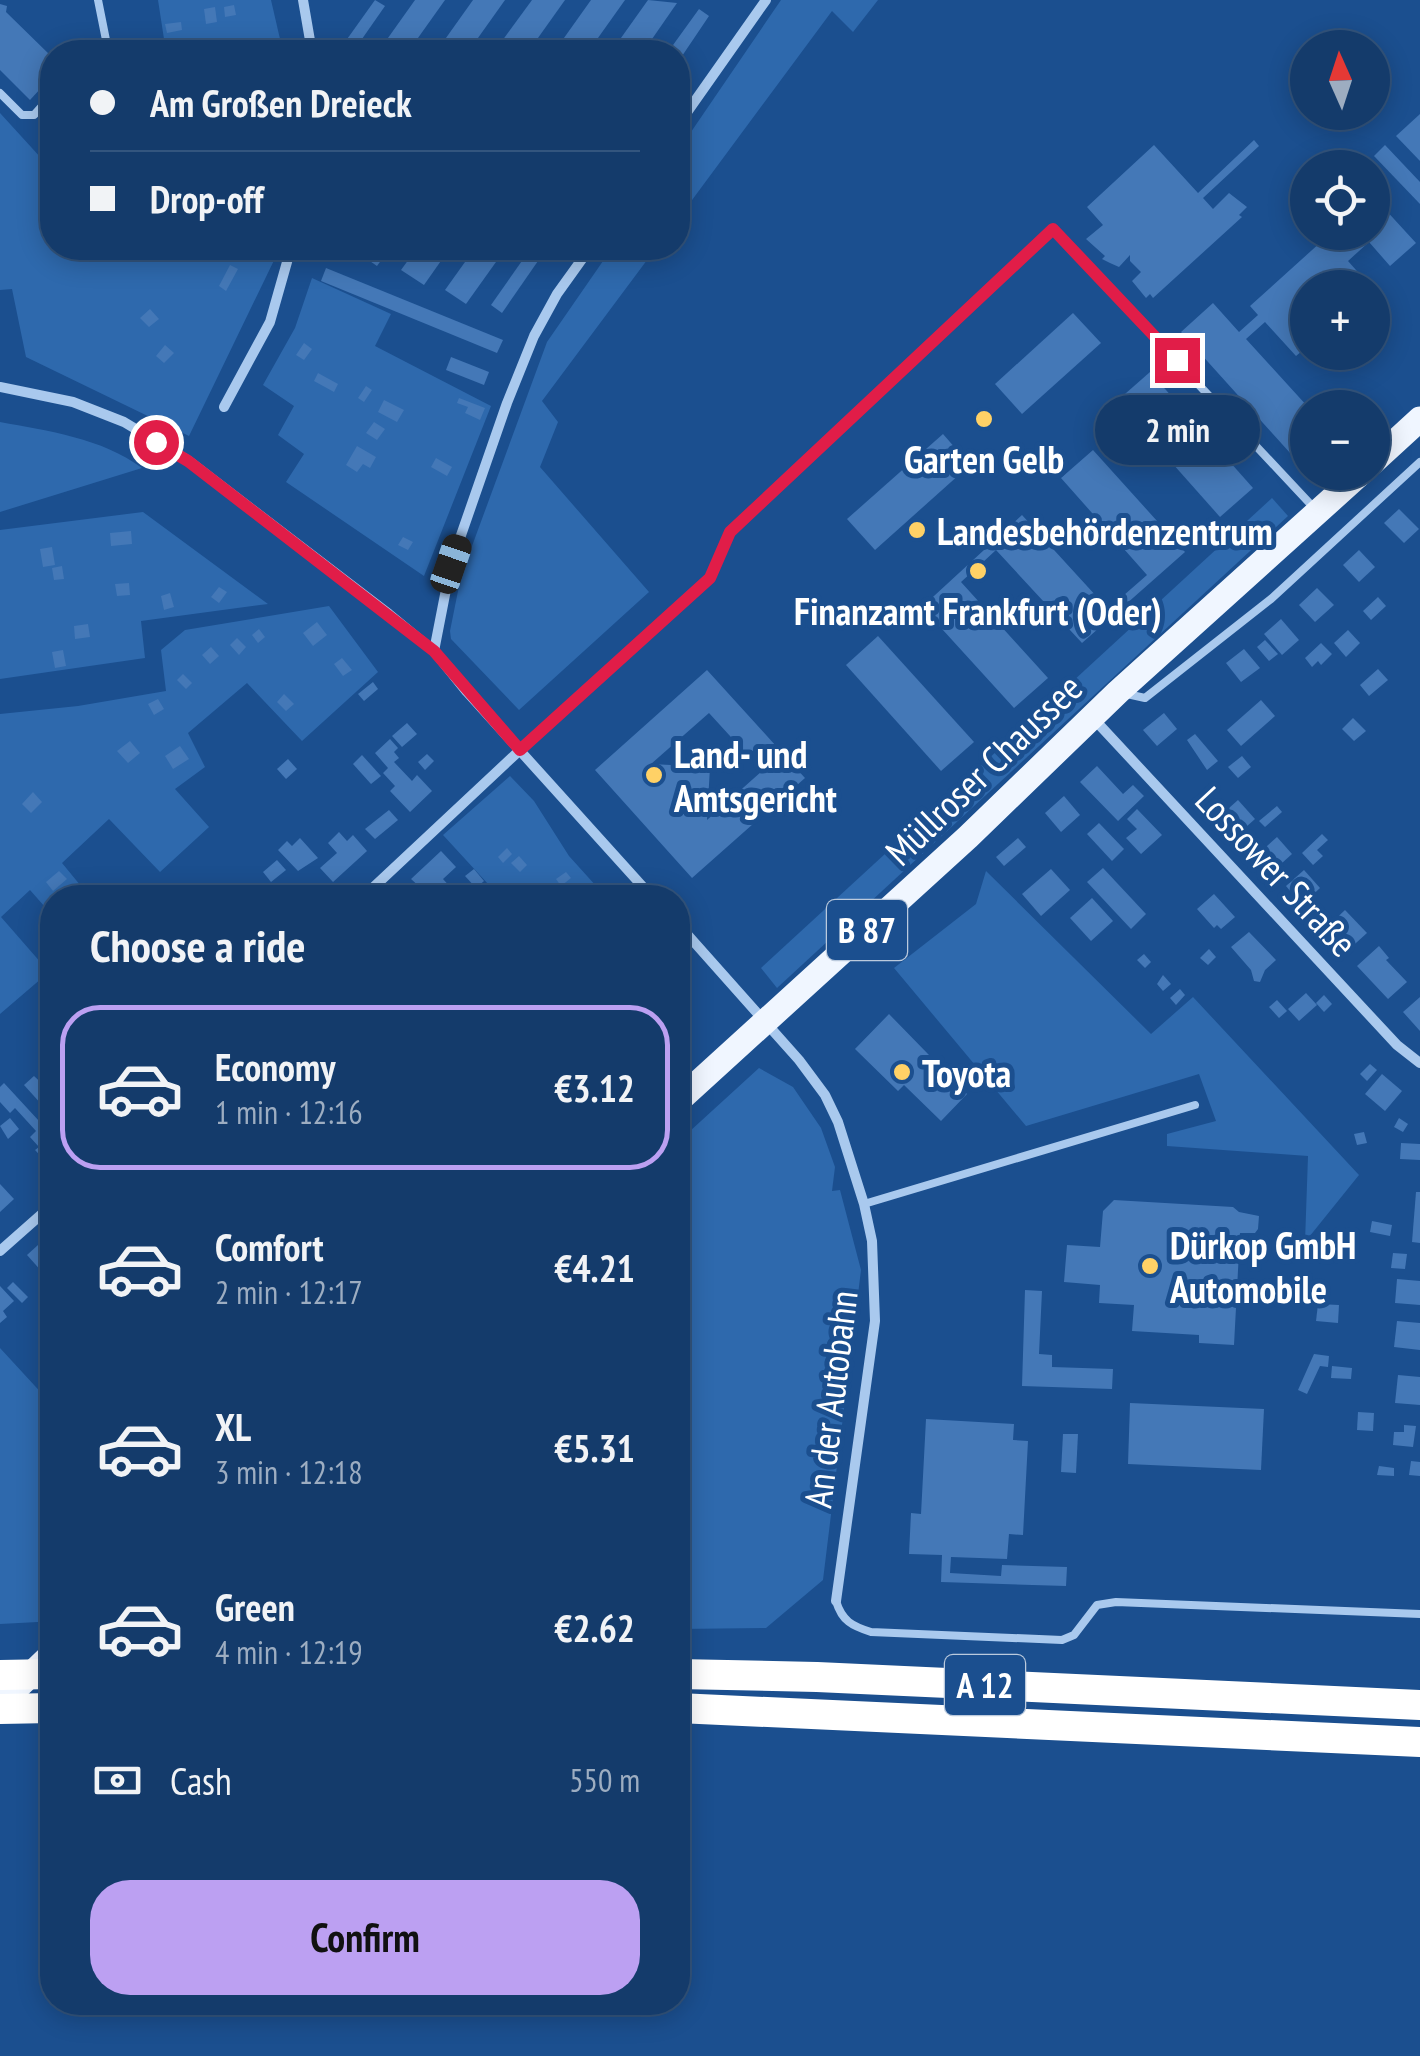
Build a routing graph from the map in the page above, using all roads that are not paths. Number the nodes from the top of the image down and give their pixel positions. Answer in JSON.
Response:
{"nodes":[{"id":1,"x":98,"y":0,"type":"edge"},
{"id":2,"x":303,"y":0,"type":"edge"},
{"id":3,"x":766,"y":0,"type":"edge"},
{"id":4,"x":106,"y":40,"type":"edge"},
{"id":5,"x":310,"y":40,"type":"edge"},
{"id":6,"x":0,"y":93,"type":"edge"},
{"id":7,"x":40,"y":108,"type":"edge"},
{"id":8,"x":690,"y":108,"type":"edge"},
{"id":9,"x":288,"y":260,"type":"edge"},
{"id":10,"x":581,"y":260,"type":"edge"},
{"id":11,"x":0,"y":387,"type":"edge"},
{"id":12,"x":224,"y":407,"type":"dead end"},
{"id":13,"x":1420,"y":419,"type":"edge"},
{"id":14,"x":1390,"y":446,"type":"edge"},
{"id":15,"x":1420,"y":462,"type":"edge"},
{"id":16,"x":1342,"y":490,"type":"edge"},
{"id":17,"x":1318,"y":512,"type":"junction"},
{"id":18,"x":434,"y":651,"type":"junction"},
{"id":19,"x":1118,"y":692,"type":"junction"},
{"id":20,"x":1092,"y":717,"type":"junction"},
{"id":21,"x":520,"y":750,"type":"junction"},
{"id":22,"x":376,"y":885,"type":"edge"},
{"id":23,"x":641,"y":885,"type":"edge"},
{"id":24,"x":690,"y":937,"type":"edge"},
{"id":25,"x":766,"y":1022,"type":"junction"},
{"id":26,"x":1420,"y":1063,"type":"edge"},
{"id":27,"x":690,"y":1089,"type":"edge"},
{"id":28,"x":1196,"y":1105,"type":"dead end"},
{"id":29,"x":864,"y":1204,"type":"junction"},
{"id":30,"x":40,"y":1216,"type":"edge"},
{"id":31,"x":0,"y":1251,"type":"edge"},
{"id":32,"x":836,"y":1601,"type":"joint"},
{"id":33,"x":1420,"y":1614,"type":"edge"},
{"id":34,"x":40,"y":1666,"type":"edge"},
{"id":35,"x":0,"y":1674,"type":"edge"},
{"id":36,"x":40,"y":1674,"type":"edge"},
{"id":37,"x":690,"y":1674,"type":"edge"},
{"id":38,"x":1420,"y":1705,"type":"edge"},
{"id":39,"x":0,"y":1706,"type":"edge"},
{"id":40,"x":40,"y":1708,"type":"edge"},
{"id":41,"x":690,"y":1709,"type":"edge"},
{"id":42,"x":1417,"y":1743,"type":"edge"}],
"edges":[{"from":1,"to":4,"type":"lane"},
{"from":2,"to":5,"type":"street"},
{"from":3,"to":8,"type":"street"},
{"from":6,"to":7,"type":"lane"},
{"from":9,"to":12,"type":"street"},
{"from":10,"to":18,"type":"street"},
{"from":11,"to":18,"type":"street"},
{"from":13,"to":14,"type":"main road"},
{"from":15,"to":19,"type":"lane","name":"Müllroser Chaussee"},
{"from":16,"to":17,"type":"main road","name":"Müllroser Chaussee","number":"B 87"},
{"from":17,"to":19,"type":"main road","name":"Müllroser Chaussee","number":"B 87"},
{"from":17,"to":21,"type":"lane"},
{"from":18,"to":21,"type":"street"},
{"from":19,"to":20,"type":"main road","name":"Müllroser Chaussee","number":"B 87"},
{"from":20,"to":25,"type":"main road","name":"Müllroser Chaussee","number":"B 87"},
{"from":20,"to":26,"type":"street","name":"Lossower Straße"},
{"from":21,"to":22,"type":"street"},
{"from":21,"to":23,"type":"street"},
{"from":24,"to":25,"type":"street","name":"An der Autobahn"},
{"from":25,"to":27,"type":"main road","name":"Müllroser Chaussee","number":"B 87"},
{"from":25,"to":29,"type":"street","name":"An der Autobahn"},
{"from":28,"to":29,"type":"lane"},
{"from":29,"to":32,"type":"street","name":"An der Autobahn"},
{"from":30,"to":31,"type":"street"},
{"from":32,"to":33,"type":"lane"},
{"from":34,"to":39,"type":"main road"},
{"from":35,"to":36,"type":"highway"},
{"from":37,"to":38,"type":"highway","number":"A 12"},
{"from":39,"to":40,"type":"highway"},
{"from":41,"to":42,"type":"highway","number":"A 12"}]}
